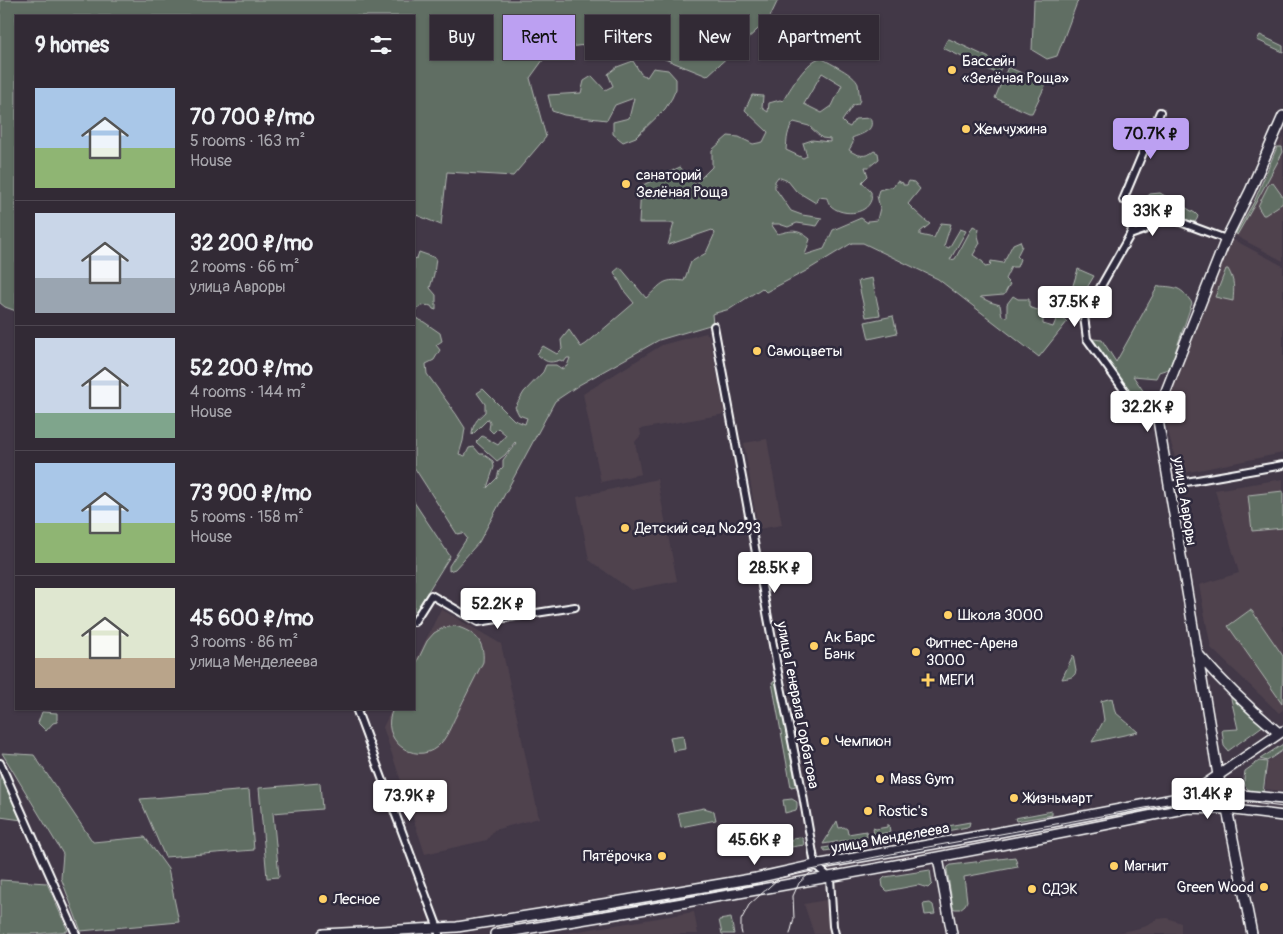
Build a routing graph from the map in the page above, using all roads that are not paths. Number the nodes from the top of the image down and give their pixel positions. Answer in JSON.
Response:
{"nodes":[{"id":1,"x":1160,"y":112,"type":"dead end"},
{"id":2,"x":1283,"y":116,"type":"edge"},
{"id":3,"x":1123,"y":200,"type":"dead end"},
{"id":4,"x":1163,"y":215,"type":"junction"},
{"id":5,"x":1130,"y":235,"type":"junction"},
{"id":6,"x":1226,"y":239,"type":"junction"},
{"id":7,"x":714,"y":326,"type":"dead end"},
{"id":8,"x":1157,"y":414,"type":"junction"},
{"id":9,"x":1283,"y":465,"type":"edge"},
{"id":10,"x":1169,"y":485,"type":"junction"},
{"id":11,"x":575,"y":607,"type":"dead end"},
{"id":12,"x":415,"y":620,"type":"edge"},
{"id":13,"x":1197,"y":653,"type":"junction"},
{"id":14,"x":358,"y":710,"type":"edge"},
{"id":15,"x":1281,"y":732,"type":"edge"},
{"id":16,"x":0,"y":763,"type":"edge"},
{"id":17,"x":1218,"y":775,"type":"junction"},
{"id":18,"x":1222,"y":792,"type":"junction"},
{"id":19,"x":1199,"y":794,"type":"junction"},
{"id":20,"x":1187,"y":797,"type":"junction"},
{"id":21,"x":1283,"y":799,"type":"edge"},
{"id":22,"x":1188,"y":808,"type":"junction"},
{"id":23,"x":1227,"y":809,"type":"junction"},
{"id":24,"x":1283,"y":816,"type":"edge"},
{"id":25,"x":938,"y":858,"type":"junction"},
{"id":26,"x":814,"y":865,"type":"junction"},
{"id":27,"x":830,"y":878,"type":"junction"},
{"id":28,"x":439,"y":931,"type":"edge"},
{"id":29,"x":76,"y":934,"type":"edge"},
{"id":30,"x":323,"y":934,"type":"edge"},
{"id":31,"x":495,"y":934,"type":"edge"},
{"id":32,"x":834,"y":934,"type":"edge"},
{"id":33,"x":952,"y":934,"type":"edge"},
{"id":34,"x":1252,"y":934,"type":"edge"}],
"edges":[{"from":1,"to":3,"type":"street"},
{"from":2,"to":6,"type":"main road"},
{"from":4,"to":5,"type":"street"},
{"from":4,"to":5,"type":"street"},
{"from":4,"to":6,"type":"street"},
{"from":5,"to":8,"type":"street"},
{"from":6,"to":8,"type":"main road"},
{"from":7,"to":26,"type":"street","name":"улица Генерала Горбатова"},
{"from":8,"to":10,"type":"main road","name":"улица Авроры"},
{"from":9,"to":10,"type":"street"},
{"from":10,"to":13,"type":"main road","name":"улица Авроры"},
{"from":11,"to":12,"type":"street"},
{"from":13,"to":15,"type":"main road"},
{"from":13,"to":17,"type":"main road","name":"улица Авроры"},
{"from":14,"to":28,"type":"street"},
{"from":15,"to":17,"type":"main road"},
{"from":16,"to":29,"type":"street"},
{"from":17,"to":18,"type":"main road","name":"улица Авроры"},
{"from":17,"to":19,"type":"main road"},
{"from":17,"to":20,"type":"main road"},
{"from":18,"to":19,"type":"main road","name":"улица Менделеева"},
{"from":18,"to":21,"type":"main road","name":"улица Менделеева"},
{"from":18,"to":23,"type":"main road","name":"улица Авроры"},
{"from":19,"to":20,"type":"main road","name":"улица Менделеева"},
{"from":19,"to":22,"type":"main road"},
{"from":20,"to":26,"type":"main road","name":"улица Менделеева"},
{"from":22,"to":23,"type":"main road","name":"улица Менделеева"},
{"from":22,"to":25,"type":"main road","name":"улица Менделеева"},
{"from":23,"to":24,"type":"main road","name":"улица Менделеева"},
{"from":23,"to":34,"type":"main road","name":"улица Авроры"},
{"from":25,"to":27,"type":"main road","name":"улица Менделеева"},
{"from":25,"to":33,"type":"main road"},
{"from":26,"to":27,"type":"street"},
{"from":26,"to":28,"type":"main road","name":"улица Менделеева"},
{"from":27,"to":31,"type":"main road","name":"улица Менделеева"},
{"from":27,"to":32,"type":"street"},
{"from":28,"to":30,"type":"main road","name":"улица Менделеева"}]}
